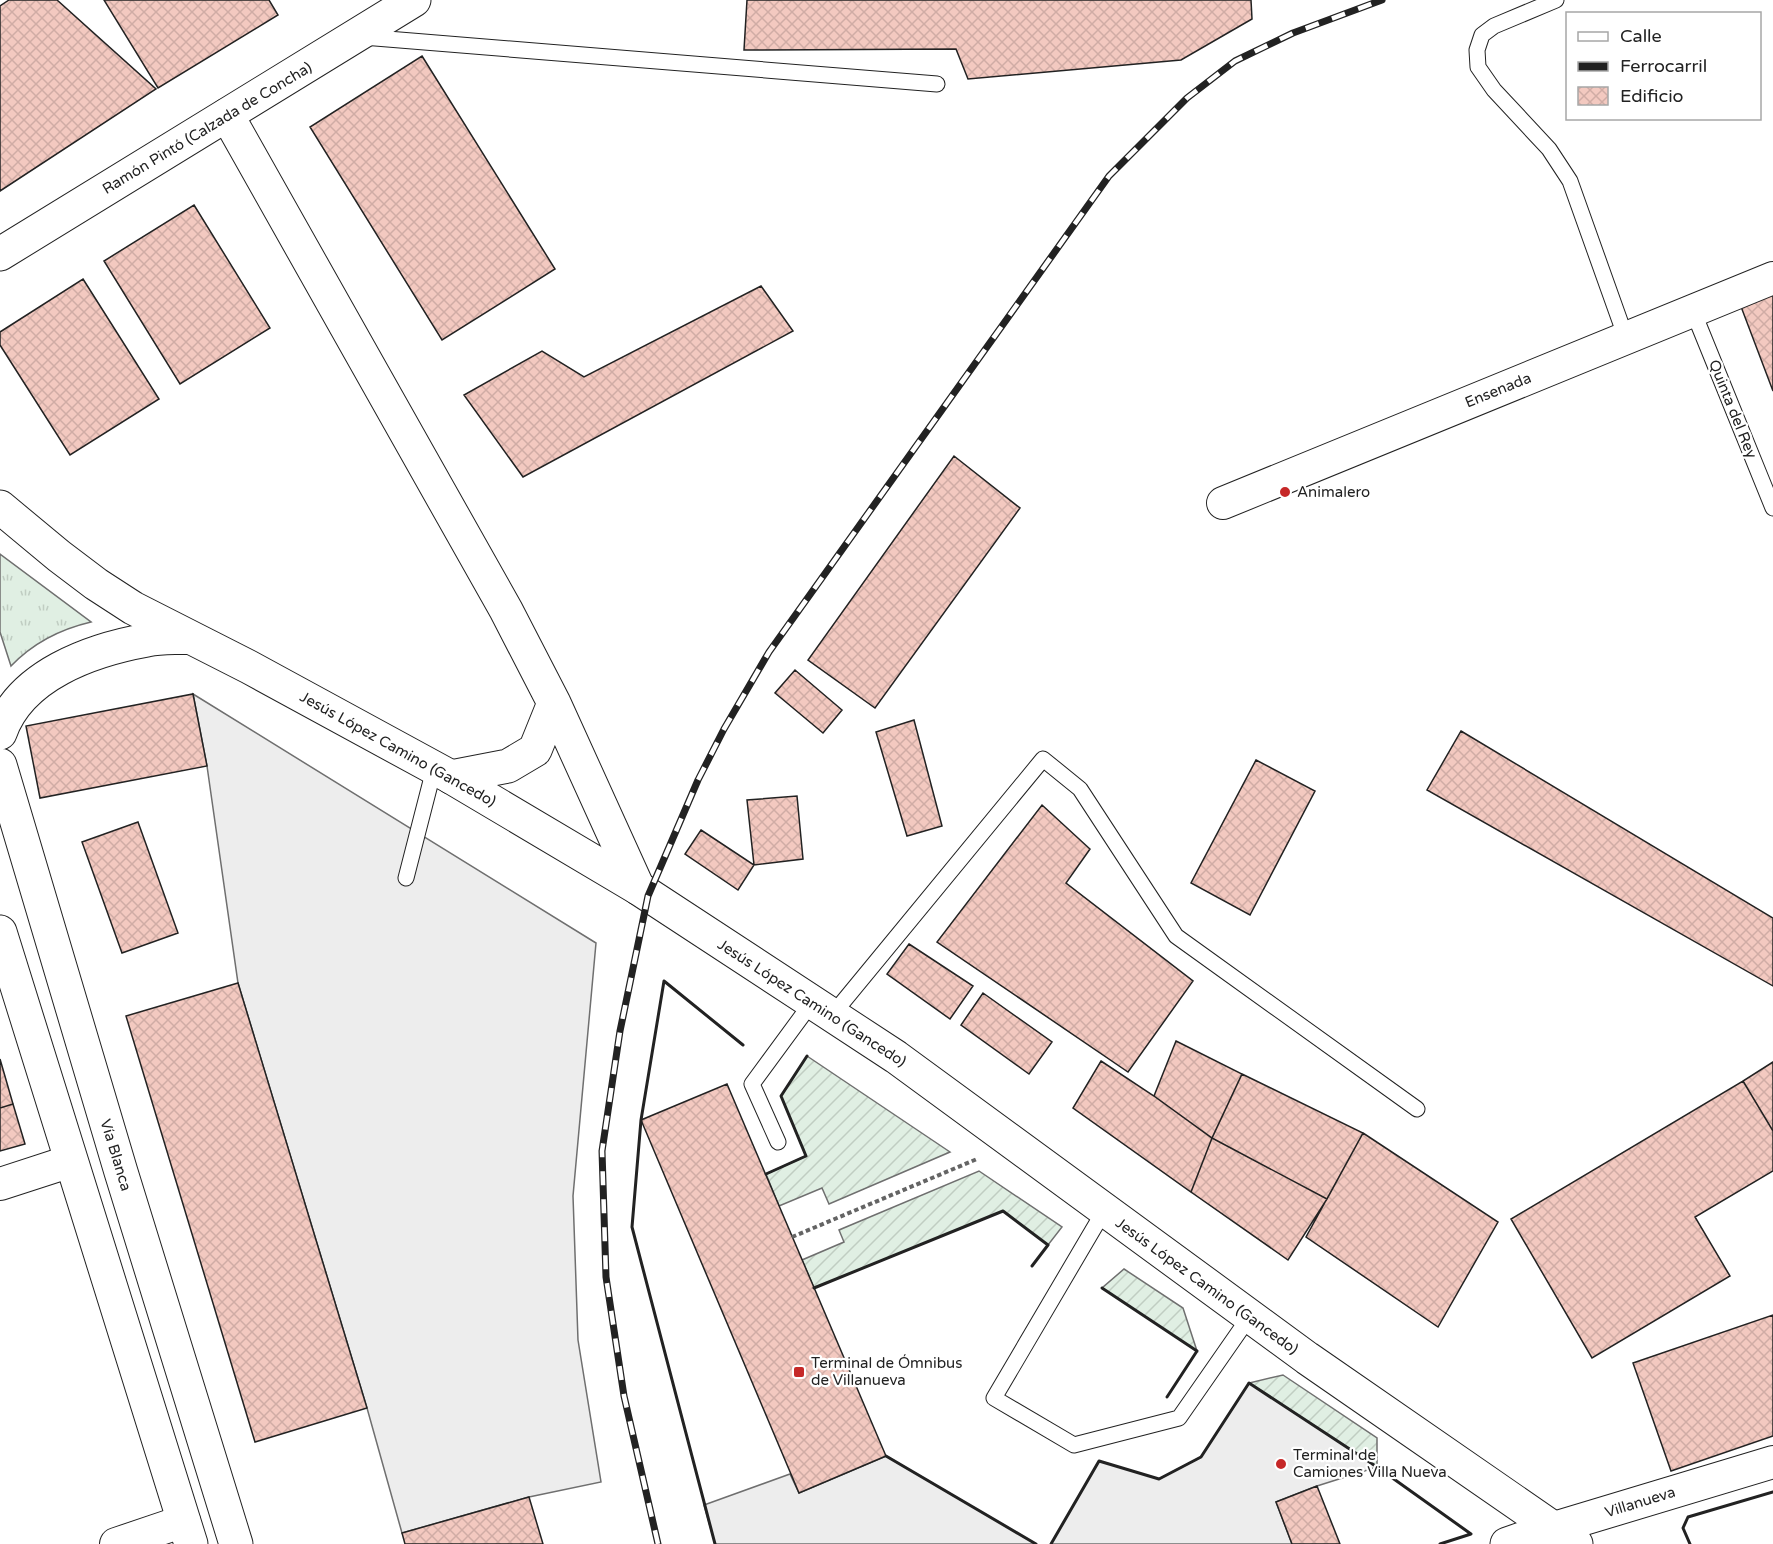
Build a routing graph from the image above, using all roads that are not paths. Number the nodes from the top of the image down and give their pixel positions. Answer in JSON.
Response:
{"nodes":[{"id":1,"x":414,"y":0,"type":"edge"},
{"id":2,"x":1556,"y":0,"type":"edge"},
{"id":3,"x":357,"y":37,"type":"junction"},
{"id":4,"x":938,"y":84,"type":"dead end"},
{"id":5,"x":227,"y":115,"type":"junction"},
{"id":6,"x":0,"y":255,"type":"edge"},
{"id":7,"x":1773,"y":278,"type":"edge"},
{"id":8,"x":1693,"y":311,"type":"junction"},
{"id":9,"x":1626,"y":338,"type":"junction"},
{"id":10,"x":1223,"y":502,"type":"dead end"},
{"id":11,"x":1773,"y":508,"type":"edge"},
{"id":12,"x":4,"y":509,"type":"edge"},
{"id":13,"x":189,"y":637,"type":"junction"},
{"id":14,"x":554,"y":703,"type":"junction"},
{"id":15,"x":0,"y":734,"type":"edge"},
{"id":16,"x":0,"y":765,"type":"edge"},
{"id":17,"x":442,"y":773,"type":"junction"},
{"id":18,"x":406,"y":878,"type":"dead end"},
{"id":19,"x":638,"y":888,"type":"junction"},
{"id":20,"x":0,"y":932,"type":"edge"},
{"id":21,"x":823,"y":1008,"type":"junction"},
{"id":22,"x":1417,"y":1108,"type":"dead end"},
{"id":23,"x":778,"y":1142,"type":"dead end"},
{"id":24,"x":71,"y":1161,"type":"junction"},
{"id":25,"x":0,"y":1184,"type":"edge"},
{"id":26,"x":1104,"y":1211,"type":"junction"},
{"id":27,"x":1250,"y":1316,"type":"junction"},
{"id":28,"x":1773,"y":1462,"type":"edge"},
{"id":29,"x":187,"y":1532,"type":"edge"},
{"id":30,"x":1565,"y":1536,"type":"edge"},
{"id":31,"x":116,"y":1544,"type":"edge"},
{"id":32,"x":236,"y":1544,"type":"edge"},
{"id":33,"x":1507,"y":1544,"type":"edge"}],
"edges":[{"from":1,"to":3,"type":"main road","name":"Ramón Pintó (Calzada de Concha)"},
{"from":2,"to":9,"type":"lane"},
{"from":3,"to":4,"type":"lane"},
{"from":3,"to":5,"type":"main road","name":"Ramón Pintó (Calzada de Concha)"},
{"from":5,"to":6,"type":"main road","name":"Ramón Pintó (Calzada de Concha)"},
{"from":5,"to":14,"type":"main road"},
{"from":7,"to":8,"type":"street","name":"Ensenada"},
{"from":8,"to":9,"type":"street","name":"Ensenada"},
{"from":8,"to":11,"type":"lane","name":"Quinta del Rey"},
{"from":9,"to":10,"type":"street","name":"Ensenada"},
{"from":12,"to":13,"type":"main road","name":"Jesús López Camino (Gancedo)"},
{"from":13,"to":15,"type":"main road"},
{"from":13,"to":17,"type":"main road","name":"Jesús López Camino (Gancedo)"},
{"from":14,"to":17,"type":"main road"},
{"from":14,"to":19,"type":"main road"},
{"from":16,"to":32,"type":"main road","name":"Vía Blanca"},
{"from":17,"to":18,"type":"lane"},
{"from":17,"to":19,"type":"main road","name":"Jesús López Camino (Gancedo)"},
{"from":19,"to":21,"type":"main road","name":"Jesús López Camino (Gancedo)"},
{"from":20,"to":24,"type":"main road"},
{"from":21,"to":22,"type":"lane"},
{"from":21,"to":23,"type":"lane"},
{"from":21,"to":26,"type":"main road","name":"Jesús López Camino (Gancedo)"},
{"from":24,"to":25,"type":"street"},
{"from":24,"to":29,"type":"main road"},
{"from":26,"to":27,"type":"main road","name":"Jesús López Camino (Gancedo)"},
{"from":26,"to":27,"type":"lane"},
{"from":27,"to":30,"type":"main road","name":"Jesús López Camino (Gancedo)"},
{"from":28,"to":30,"type":"street","name":"Villanueva"},
{"from":29,"to":31,"type":"street"},
{"from":30,"to":33,"type":"main road","name":"Villanueva"}]}
